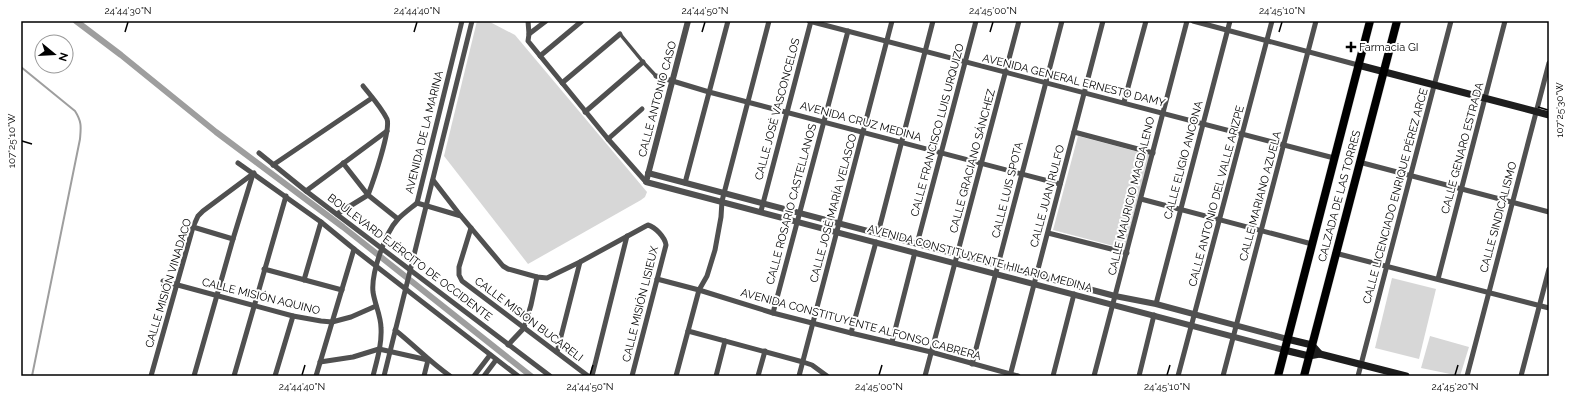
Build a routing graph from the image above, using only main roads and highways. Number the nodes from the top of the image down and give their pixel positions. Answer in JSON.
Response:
{"nodes":[{"id":1,"x":1370,"y":21,"type":"edge"},
{"id":2,"x":1397,"y":21,"type":"edge"},
{"id":3,"x":1358,"y":65,"type":"junction"},
{"id":4,"x":1384,"y":71,"type":"junction"},
{"id":5,"x":1549,"y":115,"type":"edge"},
{"id":6,"x":1287,"y":339,"type":"junction"},
{"id":7,"x":1312,"y":345,"type":"junction"},
{"id":8,"x":1284,"y":350,"type":"junction"},
{"id":9,"x":1320,"y":354,"type":"junction"},
{"id":10,"x":1309,"y":356,"type":"junction"},
{"id":11,"x":1278,"y":376,"type":"edge"},
{"id":12,"x":1304,"y":376,"type":"edge"},
{"id":13,"x":1406,"y":376,"type":"edge"}],
"edges":[{"from":1,"to":3,"type":"main road","name":"CALZADA DE LAS TORRES"},
{"from":2,"to":4,"type":"main road","name":"CALZADA DE LAS TORRES"},
{"from":3,"to":4,"type":"main road"},
{"from":3,"to":6,"type":"main road","name":"CALZADA DE LAS TORRES"},
{"from":4,"to":5,"type":"main road"},
{"from":4,"to":7,"type":"main road","name":"CALZADA DE LAS TORRES"},
{"from":6,"to":7,"type":"main road","name":"AVENIDA CONSTITUYENTE HILARIO MEDINA"},
{"from":6,"to":8,"type":"main road","name":"CALZADA DE LAS TORRES"},
{"from":7,"to":9,"type":"main road"},
{"from":7,"to":10,"type":"main road","name":"CALZADA DE LAS TORRES"},
{"from":8,"to":10,"type":"main road","name":"AVENIDA CONSTITUYENTE HILARIO MEDINA"},
{"from":8,"to":11,"type":"main road","name":"CALZADA DE LAS TORRES"},
{"from":9,"to":10,"type":"main road","name":"AVENIDA CONSTITUYENTE HILARIO MEDINA"},
{"from":9,"to":13,"type":"main road","name":"AVENIDA CONSTITUYENTE HILARIO MEDINA"},
{"from":10,"to":12,"type":"main road","name":"CALZADA DE LAS TORRES"}]}
